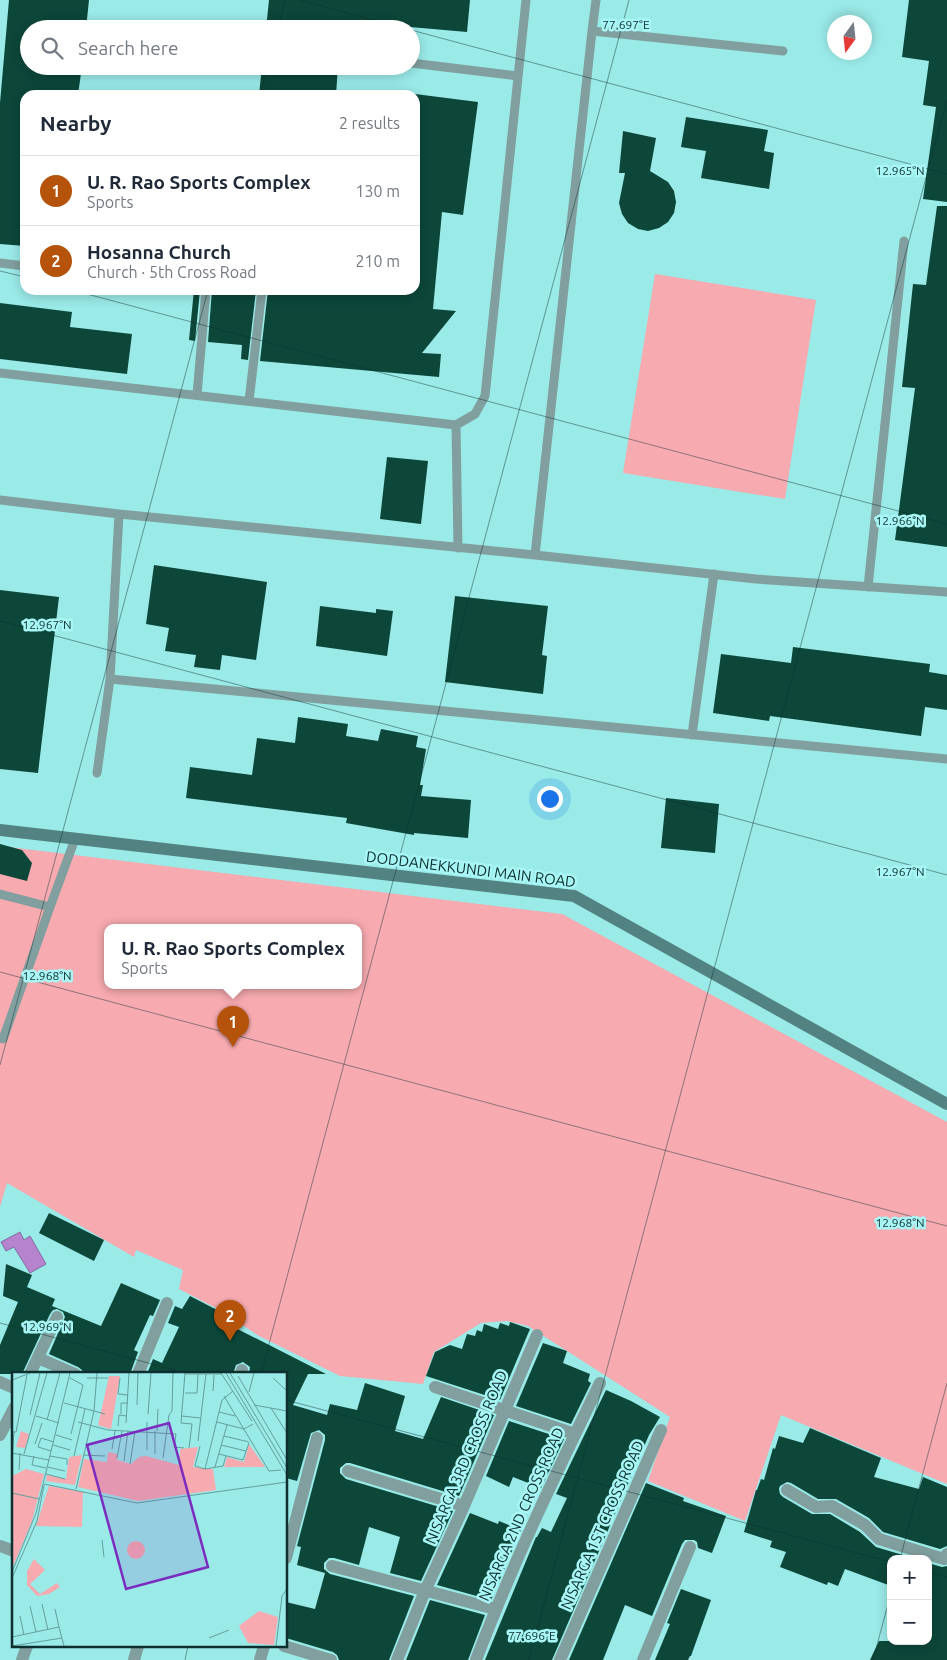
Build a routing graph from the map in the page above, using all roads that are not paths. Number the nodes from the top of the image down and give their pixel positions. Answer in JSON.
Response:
{"nodes":[{"id":1,"x":526,"y":0,"type":"edge"},
{"id":2,"x":596,"y":0,"type":"edge"},
{"id":3,"x":592,"y":31,"type":"junction"},
{"id":4,"x":783,"y":51,"type":"dead end"},
{"id":5,"x":420,"y":64,"type":"edge"},
{"id":6,"x":518,"y":76,"type":"junction"},
{"id":7,"x":904,"y":241,"type":"dead end"},
{"id":8,"x":0,"y":263,"type":"edge"},
{"id":9,"x":20,"y":265,"type":"edge"},
{"id":10,"x":206,"y":295,"type":"edge"},
{"id":11,"x":261,"y":295,"type":"edge"},
{"id":12,"x":0,"y":373,"type":"edge"},
{"id":13,"x":197,"y":395,"type":"junction"},
{"id":14,"x":249,"y":401,"type":"junction"},
{"id":15,"x":456,"y":425,"type":"junction"},
{"id":16,"x":0,"y":500,"type":"edge"},
{"id":17,"x":119,"y":514,"type":"junction"},
{"id":18,"x":458,"y":548,"type":"junction"},
{"id":19,"x":535,"y":555,"type":"junction"},
{"id":20,"x":714,"y":574,"type":"junction"},
{"id":21,"x":868,"y":587,"type":"junction"},
{"id":22,"x":947,"y":592,"type":"edge"},
{"id":23,"x":110,"y":679,"type":"junction"},
{"id":24,"x":692,"y":735,"type":"junction"},
{"id":25,"x":947,"y":759,"type":"edge"},
{"id":26,"x":97,"y":774,"type":"dead end"},
{"id":27,"x":0,"y":830,"type":"edge"},
{"id":28,"x":75,"y":839,"type":"junction"},
{"id":29,"x":0,"y":894,"type":"edge"},
{"id":30,"x":50,"y":907,"type":"junction"},
{"id":31,"x":3,"y":1039,"type":"dead end"},
{"id":32,"x":947,"y":1104,"type":"edge"},
{"id":33,"x":167,"y":1303,"type":"dead end"},
{"id":34,"x":58,"y":1318,"type":"dead end"},
{"id":35,"x":537,"y":1335,"type":"dead end"},
{"id":36,"x":38,"y":1358,"type":"junction"},
{"id":37,"x":31,"y":1372,"type":"edge"},
{"id":38,"x":71,"y":1372,"type":"edge"},
{"id":39,"x":139,"y":1372,"type":"edge"},
{"id":40,"x":0,"y":1382,"type":"edge"},
{"id":41,"x":600,"y":1383,"type":"dead end"},
{"id":42,"x":12,"y":1387,"type":"edge"},
{"id":43,"x":435,"y":1387,"type":"dead end"},
{"id":44,"x":505,"y":1409,"type":"junction"},
{"id":45,"x":12,"y":1412,"type":"edge"},
{"id":46,"x":661,"y":1430,"type":"dead end"},
{"id":47,"x":575,"y":1434,"type":"junction"},
{"id":48,"x":0,"y":1435,"type":"edge"},
{"id":49,"x":317,"y":1438,"type":"dead end"},
{"id":50,"x":348,"y":1471,"type":"dead end"},
{"id":51,"x":787,"y":1490,"type":"dead end"},
{"id":52,"x":464,"y":1506,"type":"junction"},
{"id":53,"x":0,"y":1546,"type":"edge"},
{"id":54,"x":690,"y":1547,"type":"dead end"},
{"id":55,"x":12,"y":1550,"type":"edge"},
{"id":56,"x":288,"y":1550,"type":"edge"},
{"id":57,"x":947,"y":1554,"type":"edge"},
{"id":58,"x":332,"y":1566,"type":"dead end"},
{"id":59,"x":425,"y":1591,"type":"junction"},
{"id":60,"x":496,"y":1609,"type":"junction"},
{"id":61,"x":288,"y":1647,"type":"edge"},
{"id":62,"x":26,"y":1648,"type":"edge"},
{"id":63,"x":22,"y":1660,"type":"edge"},
{"id":64,"x":331,"y":1660,"type":"edge"},
{"id":65,"x":397,"y":1660,"type":"edge"},
{"id":66,"x":476,"y":1660,"type":"edge"},
{"id":67,"x":560,"y":1660,"type":"edge"},
{"id":68,"x":643,"y":1660,"type":"edge"}],
"edges":[{"from":1,"to":6,"type":"lane"},
{"from":2,"to":3,"type":"lane"},
{"from":3,"to":4,"type":"lane"},
{"from":3,"to":19,"type":"lane"},
{"from":5,"to":6,"type":"lane"},
{"from":6,"to":15,"type":"lane"},
{"from":7,"to":21,"type":"lane"},
{"from":8,"to":9,"type":"lane"},
{"from":10,"to":13,"type":"lane"},
{"from":11,"to":14,"type":"lane"},
{"from":12,"to":13,"type":"lane"},
{"from":13,"to":14,"type":"lane"},
{"from":14,"to":15,"type":"lane"},
{"from":15,"to":18,"type":"lane"},
{"from":16,"to":17,"type":"lane"},
{"from":17,"to":18,"type":"lane"},
{"from":17,"to":23,"type":"lane"},
{"from":18,"to":19,"type":"lane"},
{"from":19,"to":20,"type":"lane"},
{"from":20,"to":21,"type":"lane"},
{"from":20,"to":24,"type":"lane"},
{"from":21,"to":22,"type":"lane"},
{"from":23,"to":24,"type":"lane"},
{"from":23,"to":26,"type":"lane"},
{"from":24,"to":25,"type":"lane"},
{"from":27,"to":28,"type":"street","name":"DODDANEKKUNDI MAIN ROAD"},
{"from":28,"to":30,"type":"lane"},
{"from":28,"to":32,"type":"street","name":"DODDANEKKUNDI MAIN ROAD"},
{"from":29,"to":30,"type":"lane"},
{"from":30,"to":31,"type":"lane"},
{"from":33,"to":39,"type":"street"},
{"from":34,"to":36,"type":"street"},
{"from":35,"to":44,"type":"street","name":"NISARGA 3RD CROSS ROAD"},
{"from":36,"to":37,"type":"street"},
{"from":36,"to":38,"type":"street"},
{"from":40,"to":42,"type":"street"},
{"from":41,"to":47,"type":"street","name":"NISARGA 2ND CROSS ROAD"},
{"from":43,"to":44,"type":"street"},
{"from":44,"to":47,"type":"street"},
{"from":44,"to":52,"type":"street","name":"NISARGA 3RD CROSS ROAD"},
{"from":45,"to":48,"type":"street"},
{"from":46,"to":67,"type":"street","name":"NISARGA 1ST CROSS ROAD"},
{"from":47,"to":60,"type":"street","name":"NISARGA 2ND CROSS ROAD"},
{"from":49,"to":56,"type":"street"},
{"from":50,"to":52,"type":"street"},
{"from":51,"to":57,"type":"street"},
{"from":52,"to":59,"type":"street","name":"NISARGA 3RD CROSS ROAD"},
{"from":53,"to":55,"type":"street"},
{"from":54,"to":68,"type":"street"},
{"from":58,"to":59,"type":"street"},
{"from":59,"to":60,"type":"street"},
{"from":59,"to":65,"type":"street","name":"NISARGA 3RD CROSS ROAD"},
{"from":60,"to":66,"type":"street","name":"NISARGA 2ND CROSS ROAD"},
{"from":61,"to":64,"type":"street"},
{"from":62,"to":63,"type":"street"}]}
